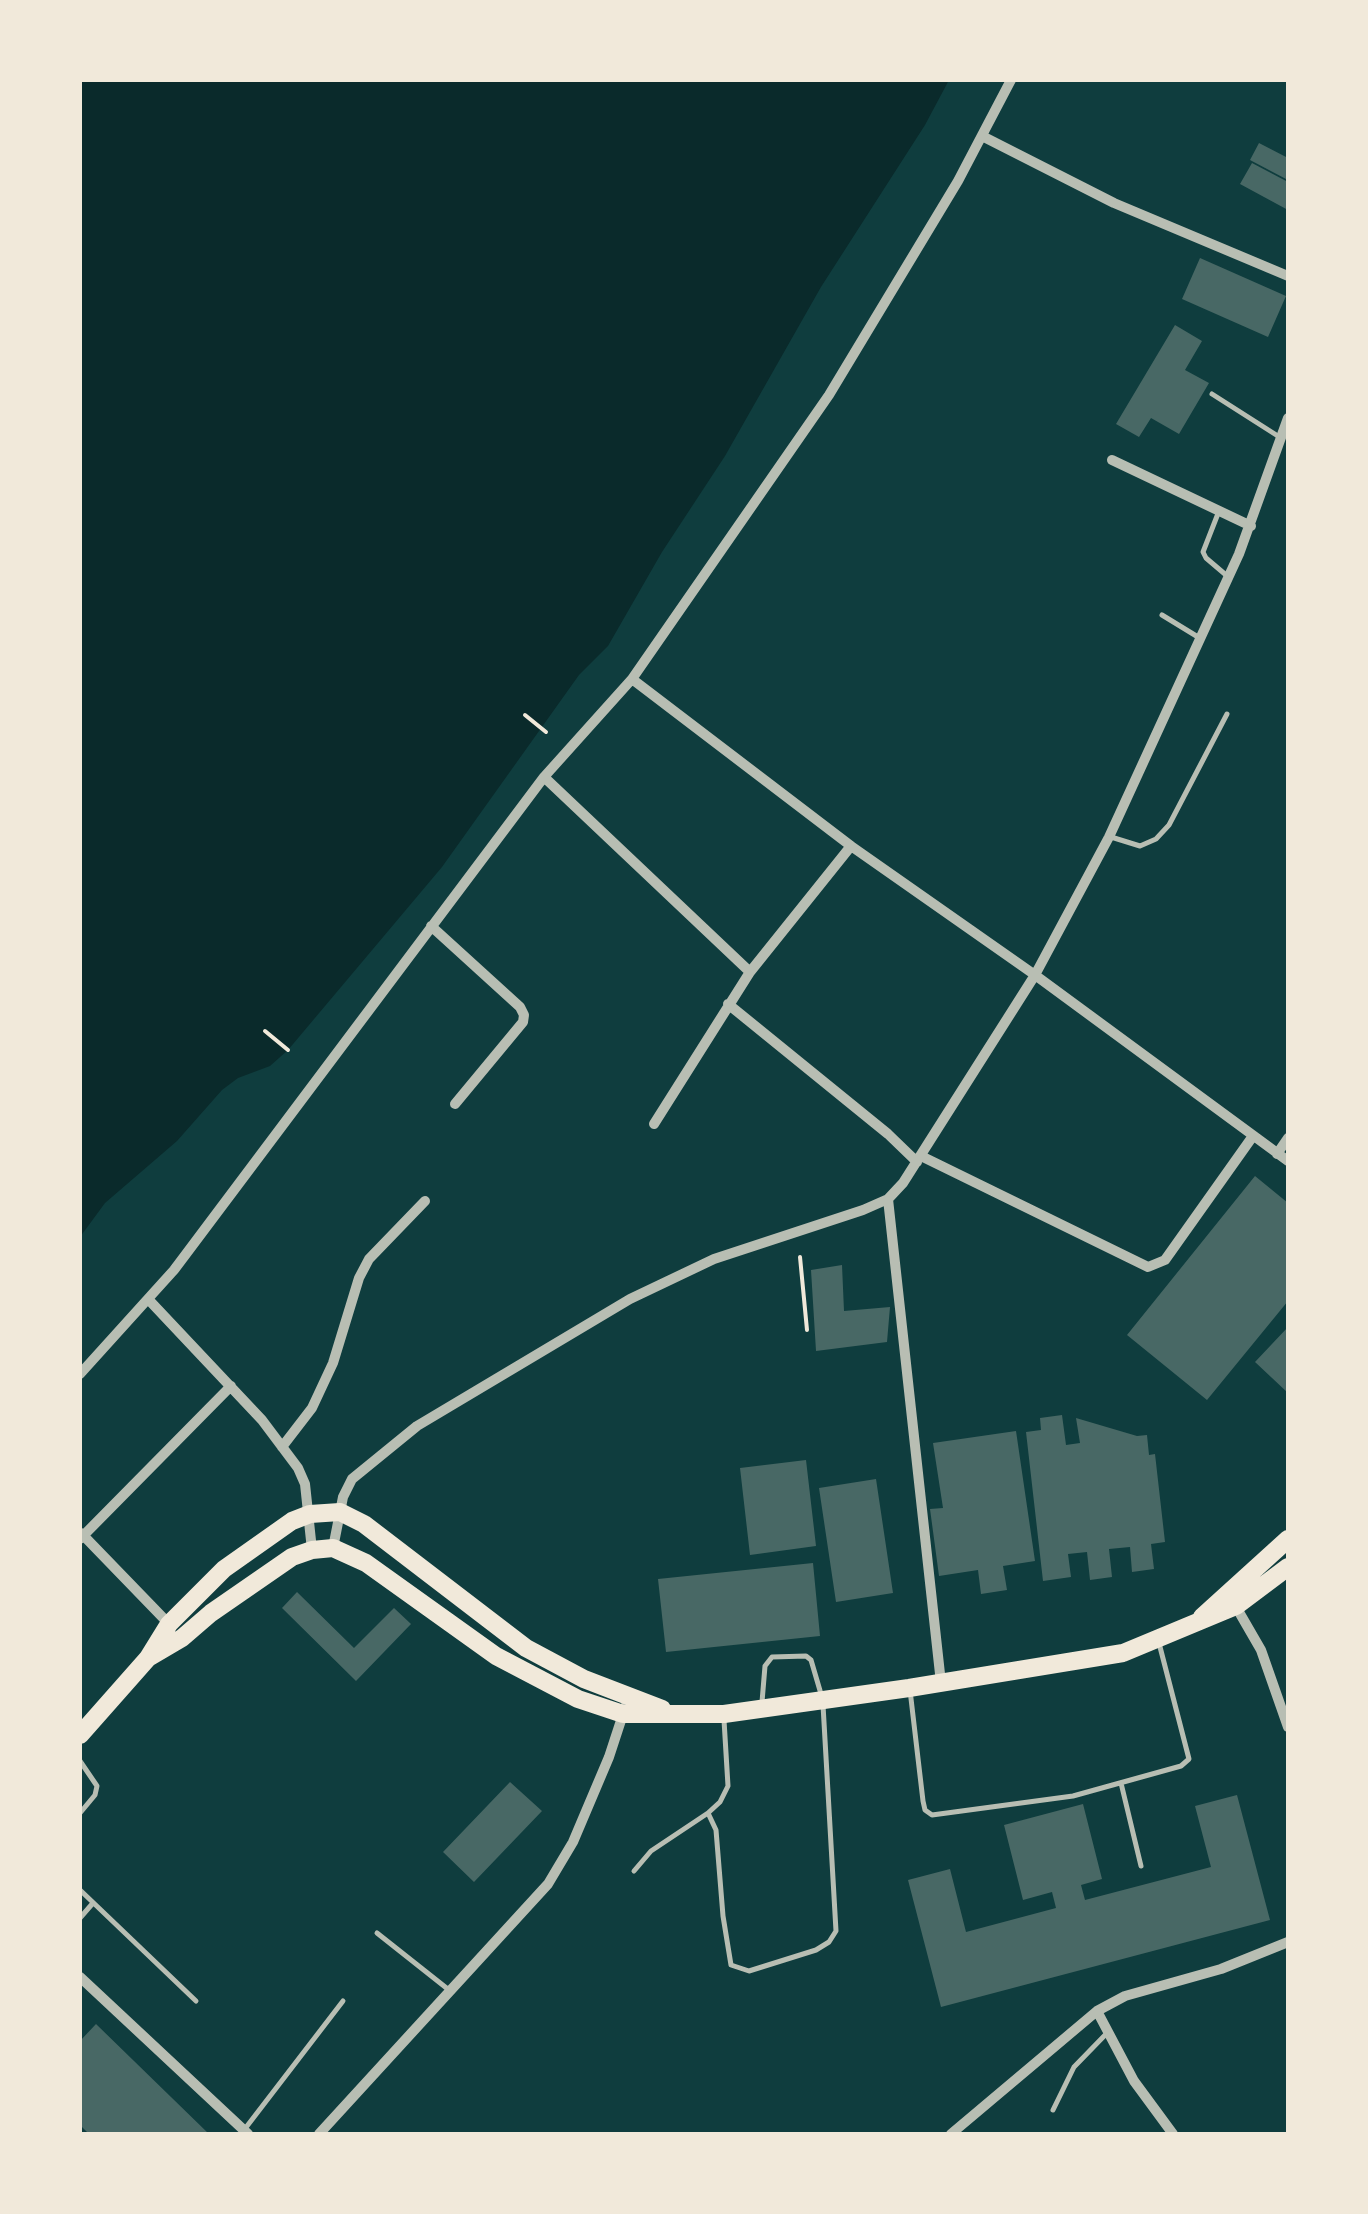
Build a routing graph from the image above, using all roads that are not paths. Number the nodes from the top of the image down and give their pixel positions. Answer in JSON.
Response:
{"nodes":[{"id":1,"x":1011,"y":80,"type":"edge"},
{"id":2,"x":982,"y":136,"type":"junction"},
{"id":3,"x":1288,"y":276,"type":"edge"},
{"id":4,"x":1212,"y":394,"type":"dead end"},
{"id":5,"x":1288,"y":418,"type":"edge"},
{"id":6,"x":1281,"y":438,"type":"junction"},
{"id":7,"x":1112,"y":460,"type":"dead end"},
{"id":8,"x":1219,"y":511,"type":"junction"},
{"id":9,"x":1250,"y":526,"type":"junction"},
{"id":10,"x":1228,"y":578,"type":"junction"},
{"id":11,"x":1162,"y":615,"type":"dead end"},
{"id":12,"x":1200,"y":638,"type":"junction"},
{"id":13,"x":632,"y":679,"type":"junction"},
{"id":14,"x":1227,"y":714,"type":"dead end"},
{"id":15,"x":544,"y":778,"type":"junction"},
{"id":16,"x":1108,"y":837,"type":"junction"},
{"id":17,"x":851,"y":846,"type":"junction"},
{"id":18,"x":431,"y":926,"type":"junction"},
{"id":19,"x":750,"y":972,"type":"junction"},
{"id":20,"x":1035,"y":975,"type":"junction"},
{"id":21,"x":728,"y":1004,"type":"junction"},
{"id":22,"x":454,"y":1104,"type":"dead end"},
{"id":23,"x":654,"y":1124,"type":"dead end"},
{"id":24,"x":1253,"y":1136,"type":"junction"},
{"id":25,"x":1288,"y":1138,"type":"edge"},
{"id":26,"x":1277,"y":1154,"type":"junction"},
{"id":27,"x":919,"y":1159,"type":"junction"},
{"id":28,"x":1288,"y":1161,"type":"edge"},
{"id":29,"x":888,"y":1199,"type":"junction"},
{"id":30,"x":425,"y":1201,"type":"dead end"},
{"id":31,"x":148,"y":1299,"type":"junction"},
{"id":32,"x":80,"y":1374,"type":"edge"},
{"id":33,"x":231,"y":1386,"type":"junction"},
{"id":34,"x":282,"y":1447,"type":"junction"},
{"id":35,"x":340,"y":1512,"type":"junction"},
{"id":36,"x":310,"y":1514,"type":"junction"},
{"id":37,"x":81,"y":1536,"type":"edge"},
{"id":38,"x":1288,"y":1539,"type":"edge"},
{"id":39,"x":333,"y":1548,"type":"junction"},
{"id":40,"x":312,"y":1550,"type":"junction"},
{"id":41,"x":1288,"y":1567,"type":"edge"},
{"id":42,"x":1232,"y":1599,"type":"junction"},
{"id":43,"x":169,"y":1624,"type":"junction"},
{"id":44,"x":182,"y":1638,"type":"junction"},
{"id":45,"x":1158,"y":1640,"type":"junction"},
{"id":46,"x":148,"y":1658,"type":"junction"},
{"id":47,"x":941,"y":1683,"type":"junction"},
{"id":48,"x":910,"y":1688,"type":"junction"},
{"id":49,"x":822,"y":1701,"type":"junction"},
{"id":50,"x":1284,"y":1702,"type":"edge"},
{"id":51,"x":626,"y":1705,"type":"junction"},
{"id":52,"x":761,"y":1710,"type":"junction"},
{"id":53,"x":724,"y":1714,"type":"junction"},
{"id":54,"x":1288,"y":1727,"type":"edge"},
{"id":55,"x":80,"y":1736,"type":"edge"},
{"id":56,"x":80,"y":1761,"type":"edge"},
{"id":57,"x":1121,"y":1783,"type":"junction"},
{"id":58,"x":80,"y":1812,"type":"edge"},
{"id":59,"x":708,"y":1813,"type":"junction"},
{"id":60,"x":1141,"y":1866,"type":"dead end"},
{"id":61,"x":634,"y":1870,"type":"dead end"},
{"id":62,"x":80,"y":1890,"type":"edge"},
{"id":63,"x":93,"y":1903,"type":"junction"},
{"id":64,"x":80,"y":1918,"type":"edge"},
{"id":65,"x":377,"y":1933,"type":"dead end"},
{"id":66,"x":1288,"y":1942,"type":"edge"},
{"id":67,"x":80,"y":1977,"type":"edge"},
{"id":68,"x":449,"y":1990,"type":"junction"},
{"id":69,"x":196,"y":2001,"type":"dead end"},
{"id":70,"x":343,"y":2001,"type":"dead end"},
{"id":71,"x":1096,"y":2012,"type":"junction"},
{"id":72,"x":1108,"y":2032,"type":"junction"},
{"id":73,"x":1053,"y":2110,"type":"dead end"},
{"id":74,"x":246,"y":2132,"type":"edge"},
{"id":75,"x":319,"y":2134,"type":"edge"},
{"id":76,"x":951,"y":2134,"type":"edge"},
{"id":77,"x":1174,"y":2134,"type":"edge"}],
"edges":[{"from":1,"to":2,"type":"street"},
{"from":2,"to":3,"type":"street"},
{"from":2,"to":13,"type":"street"},
{"from":4,"to":6,"type":"lane"},
{"from":5,"to":6,"type":"street"},
{"from":6,"to":9,"type":"street"},
{"from":7,"to":8,"type":"street"},
{"from":8,"to":9,"type":"street"},
{"from":8,"to":10,"type":"lane"},
{"from":9,"to":10,"type":"street"},
{"from":10,"to":12,"type":"street"},
{"from":11,"to":12,"type":"lane"},
{"from":12,"to":16,"type":"street"},
{"from":13,"to":15,"type":"street"},
{"from":13,"to":17,"type":"street"},
{"from":14,"to":16,"type":"lane"},
{"from":15,"to":18,"type":"street"},
{"from":15,"to":19,"type":"street"},
{"from":16,"to":20,"type":"street"},
{"from":17,"to":19,"type":"street"},
{"from":17,"to":20,"type":"street"},
{"from":18,"to":22,"type":"street"},
{"from":18,"to":31,"type":"street"},
{"from":19,"to":21,"type":"street"},
{"from":20,"to":24,"type":"street"},
{"from":20,"to":27,"type":"street"},
{"from":21,"to":23,"type":"street"},
{"from":21,"to":27,"type":"street"},
{"from":24,"to":26,"type":"street"},
{"from":24,"to":27,"type":"street"},
{"from":25,"to":26,"type":"street"},
{"from":26,"to":28,"type":"street"},
{"from":27,"to":29,"type":"street"},
{"from":29,"to":35,"type":"street"},
{"from":29,"to":47,"type":"street"},
{"from":30,"to":34,"type":"street"},
{"from":31,"to":32,"type":"street"},
{"from":31,"to":33,"type":"street"},
{"from":33,"to":34,"type":"street"},
{"from":33,"to":37,"type":"street"},
{"from":34,"to":36,"type":"street"},
{"from":35,"to":36,"type":"highway"},
{"from":35,"to":39,"type":"street"},
{"from":35,"to":51,"type":"highway"},
{"from":36,"to":40,"type":"street"},
{"from":36,"to":43,"type":"highway"},
{"from":37,"to":43,"type":"street"},
{"from":38,"to":42,"type":"highway"},
{"from":39,"to":40,"type":"highway"},
{"from":39,"to":51,"type":"highway"},
{"from":40,"to":44,"type":"highway"},
{"from":41,"to":42,"type":"highway"},
{"from":42,"to":45,"type":"highway"},
{"from":42,"to":50,"type":"street"},
{"from":43,"to":44,"type":"street"},
{"from":43,"to":46,"type":"highway"},
{"from":44,"to":46,"type":"highway"},
{"from":45,"to":47,"type":"highway"},
{"from":45,"to":57,"type":"lane"},
{"from":46,"to":55,"type":"highway"},
{"from":47,"to":48,"type":"highway"},
{"from":48,"to":49,"type":"highway"},
{"from":48,"to":57,"type":"lane"},
{"from":49,"to":52,"type":"highway"},
{"from":49,"to":52,"type":"lane"},
{"from":49,"to":59,"type":"lane"},
{"from":50,"to":54,"type":"street"},
{"from":51,"to":53,"type":"highway"},
{"from":51,"to":68,"type":"street"},
{"from":52,"to":53,"type":"highway"},
{"from":53,"to":59,"type":"lane"},
{"from":56,"to":58,"type":"lane"},
{"from":57,"to":60,"type":"lane"},
{"from":59,"to":61,"type":"lane"},
{"from":62,"to":63,"type":"lane"},
{"from":63,"to":64,"type":"lane"},
{"from":63,"to":69,"type":"lane"},
{"from":65,"to":68,"type":"lane"},
{"from":66,"to":71,"type":"street"},
{"from":67,"to":74,"type":"street"},
{"from":68,"to":75,"type":"street"},
{"from":70,"to":74,"type":"lane"},
{"from":71,"to":72,"type":"street"},
{"from":71,"to":76,"type":"street"},
{"from":72,"to":73,"type":"lane"},
{"from":72,"to":77,"type":"street"}]}
